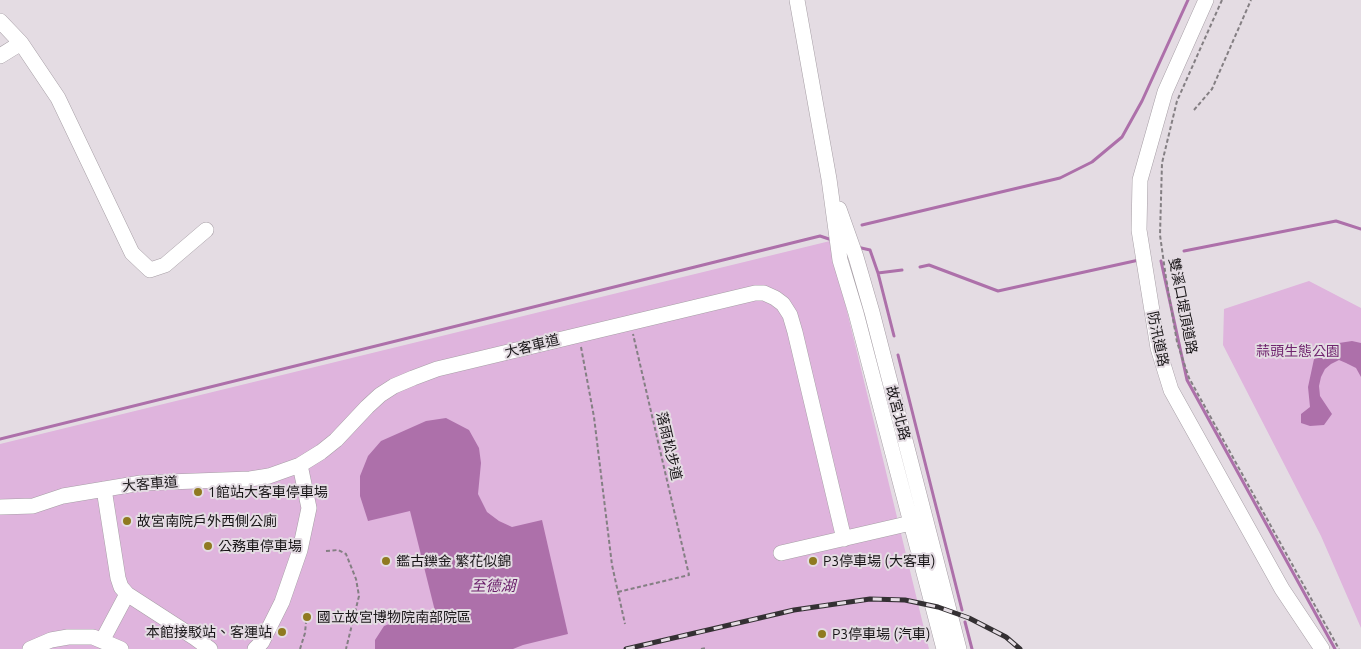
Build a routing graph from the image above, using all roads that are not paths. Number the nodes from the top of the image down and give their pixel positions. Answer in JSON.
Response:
{"nodes":[{"id":1,"x":797,"y":0,"type":"edge"},
{"id":2,"x":1206,"y":0,"type":"edge"},
{"id":3,"x":0,"y":21,"type":"edge"},
{"id":4,"x":21,"y":43,"type":"junction"},
{"id":5,"x":0,"y":56,"type":"edge"},
{"id":6,"x":829,"y":179,"type":"junction"},
{"id":7,"x":206,"y":230,"type":"dead end"},
{"id":8,"x":300,"y":465,"type":"junction"},
{"id":9,"x":104,"y":489,"type":"junction"},
{"id":10,"x":0,"y":507,"type":"edge"},
{"id":11,"x":911,"y":523,"type":"junction"},
{"id":12,"x":844,"y":538,"type":"junction"},
{"id":13,"x":781,"y":553,"type":"dead end"},
{"id":14,"x":127,"y":594,"type":"junction"},
{"id":15,"x":102,"y":641,"type":"junction"},
{"id":16,"x":30,"y":649,"type":"edge"},
{"id":17,"x":121,"y":649,"type":"edge"},
{"id":18,"x":210,"y":649,"type":"edge"},
{"id":19,"x":255,"y":649,"type":"edge"},
{"id":20,"x":944,"y":649,"type":"edge"},
{"id":21,"x":959,"y":649,"type":"edge"},
{"id":22,"x":1322,"y":649,"type":"edge"}],
"edges":[{"from":1,"to":6,"type":"street","name":"故宮北路"},
{"from":2,"to":22,"type":"street","name":"防汛道路"},
{"from":3,"to":4,"type":"street"},
{"from":4,"to":5,"type":"street"},
{"from":4,"to":7,"type":"street"},
{"from":6,"to":11,"type":"street","name":"故宮北路"},
{"from":6,"to":21,"type":"street","name":"故宮北路"},
{"from":8,"to":9,"type":"street","name":"大客車道"},
{"from":8,"to":12,"type":"street","name":"大客車道"},
{"from":8,"to":19,"type":"street"},
{"from":9,"to":10,"type":"street","name":"大客車道"},
{"from":9,"to":14,"type":"street"},
{"from":11,"to":12,"type":"street"},
{"from":11,"to":20,"type":"street","name":"故宮北路"},
{"from":12,"to":13,"type":"street"},
{"from":14,"to":15,"type":"street"},
{"from":14,"to":18,"type":"street"},
{"from":15,"to":16,"type":"street"},
{"from":15,"to":17,"type":"street"}]}
